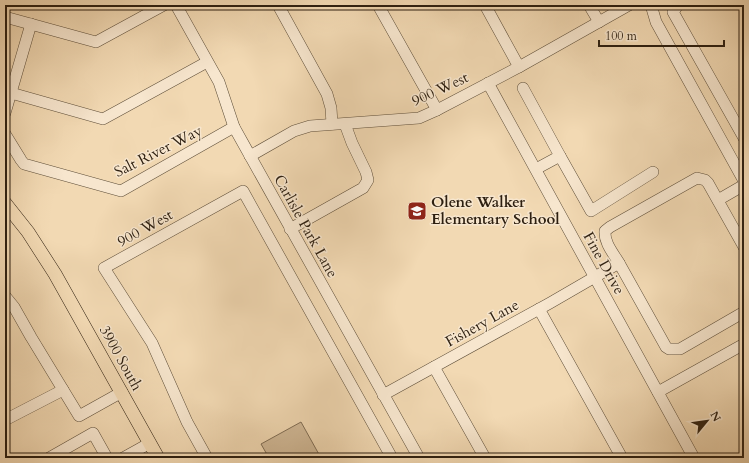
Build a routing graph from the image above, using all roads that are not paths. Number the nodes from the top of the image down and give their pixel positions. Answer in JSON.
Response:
{"nodes":[{"id":1,"x":164,"y":5,"type":"edge"},
{"id":2,"x":176,"y":5,"type":"edge"},
{"id":3,"x":278,"y":5,"type":"edge"},
{"id":4,"x":378,"y":5,"type":"edge"},
{"id":5,"x":485,"y":5,"type":"edge"},
{"id":6,"x":589,"y":5,"type":"edge"},
{"id":7,"x":629,"y":5,"type":"edge"},
{"id":8,"x":651,"y":5,"type":"edge"},
{"id":9,"x":678,"y":5,"type":"edge"},
{"id":10,"x":5,"y":17,"type":"edge"},
{"id":11,"x":599,"y":22,"type":"junction"},
{"id":12,"x":31,"y":24,"type":"junction"},
{"id":13,"x":207,"y":62,"type":"junction"},
{"id":14,"x":519,"y":67,"type":"junction"},
{"id":15,"x":488,"y":83,"type":"junction"},
{"id":16,"x":522,"y":88,"type":"dead end"},
{"id":17,"x":10,"y":93,"type":"junction"},
{"id":18,"x":437,"y":110,"type":"junction"},
{"id":19,"x":5,"y":113,"type":"edge"},
{"id":20,"x":332,"y":124,"type":"junction"},
{"id":21,"x":345,"y":124,"type":"junction"},
{"id":22,"x":234,"y":127,"type":"junction"},
{"id":23,"x":5,"y":134,"type":"edge"},
{"id":24,"x":744,"y":138,"type":"edge"},
{"id":25,"x":250,"y":156,"type":"junction"},
{"id":26,"x":560,"y":156,"type":"junction"},
{"id":27,"x":536,"y":169,"type":"junction"},
{"id":28,"x":653,"y":172,"type":"dead end"},
{"id":29,"x":744,"y":181,"type":"edge"},
{"id":30,"x":744,"y":185,"type":"edge"},
{"id":31,"x":718,"y":200,"type":"junction"},
{"id":32,"x":5,"y":203,"type":"edge"},
{"id":33,"x":290,"y":229,"type":"junction"},
{"id":34,"x":744,"y":247,"type":"edge"},
{"id":35,"x":619,"y":263,"type":"junction"},
{"id":36,"x":595,"y":277,"type":"junction"},
{"id":37,"x":5,"y":296,"type":"edge"},
{"id":38,"x":539,"y":309,"type":"junction"},
{"id":39,"x":744,"y":312,"type":"edge"},
{"id":40,"x":744,"y":344,"type":"edge"},
{"id":41,"x":434,"y":367,"type":"junction"},
{"id":42,"x":63,"y":390,"type":"junction"},
{"id":43,"x":122,"y":392,"type":"junction"},
{"id":44,"x":658,"y":392,"type":"junction"},
{"id":45,"x":384,"y":395,"type":"junction"},
{"id":46,"x":5,"y":420,"type":"edge"},
{"id":47,"x":150,"y":443,"type":"junction"},
{"id":48,"x":156,"y":457,"type":"edge"},
{"id":49,"x":49,"y":458,"type":"edge"},
{"id":50,"x":107,"y":458,"type":"edge"},
{"id":51,"x":123,"y":458,"type":"edge"},
{"id":52,"x":207,"y":458,"type":"edge"},
{"id":53,"x":392,"y":458,"type":"edge"},
{"id":54,"x":419,"y":458,"type":"edge"},
{"id":55,"x":485,"y":458,"type":"edge"},
{"id":56,"x":622,"y":458,"type":"edge"},
{"id":57,"x":694,"y":458,"type":"edge"}],
"edges":[{"from":1,"to":12,"type":"street"},
{"from":2,"to":13,"type":"street","name":"Carlisle Park Lane"},
{"from":3,"to":20,"type":"street"},
{"from":4,"to":18,"type":"street"},
{"from":5,"to":14,"type":"street"},
{"from":6,"to":11,"type":"street"},
{"from":7,"to":11,"type":"street","name":"900 West"},
{"from":8,"to":29,"type":"street"},
{"from":9,"to":24,"type":"street"},
{"from":10,"to":12,"type":"street"},
{"from":11,"to":14,"type":"street","name":"900 West"},
{"from":12,"to":17,"type":"street"},
{"from":13,"to":17,"type":"street"},
{"from":13,"to":22,"type":"street","name":"Carlisle Park Lane"},
{"from":14,"to":15,"type":"street","name":"900 West"},
{"from":15,"to":18,"type":"street","name":"900 West"},
{"from":15,"to":27,"type":"street","name":"Fine Drive"},
{"from":16,"to":26,"type":"street"},
{"from":17,"to":19,"type":"street"},
{"from":18,"to":21,"type":"street","name":"900 West"},
{"from":20,"to":21,"type":"street","name":"900 West"},
{"from":20,"to":25,"type":"street","name":"900 West"},
{"from":21,"to":33,"type":"street"},
{"from":22,"to":23,"type":"street","name":"Salt River Way"},
{"from":22,"to":25,"type":"street","name":"Carlisle Park Lane"},
{"from":25,"to":33,"type":"street","name":"Carlisle Park Lane"},
{"from":26,"to":27,"type":"street"},
{"from":26,"to":28,"type":"street"},
{"from":27,"to":36,"type":"street","name":"Fine Drive"},
{"from":30,"to":31,"type":"street"},
{"from":31,"to":34,"type":"street"},
{"from":31,"to":35,"type":"street"},
{"from":32,"to":43,"type":"main road","name":"3900 South"},
{"from":33,"to":45,"type":"street","name":"Carlisle Park Lane"},
{"from":35,"to":36,"type":"street","name":"Fishery Lane"},
{"from":35,"to":39,"type":"street"},
{"from":36,"to":38,"type":"street","name":"Fishery Lane"},
{"from":36,"to":44,"type":"street","name":"Fine Drive"},
{"from":37,"to":42,"type":"street"},
{"from":38,"to":41,"type":"street","name":"Fishery Lane"},
{"from":38,"to":56,"type":"street"},
{"from":40,"to":44,"type":"street"},
{"from":41,"to":45,"type":"street","name":"Fishery Lane"},
{"from":41,"to":55,"type":"street"},
{"from":42,"to":43,"type":"street"},
{"from":42,"to":46,"type":"street"},
{"from":43,"to":47,"type":"main road","name":"3900 South"},
{"from":44,"to":57,"type":"street","name":"Fine Drive"},
{"from":45,"to":54,"type":"street","name":"Carlisle Park Lane"},
{"from":47,"to":48,"type":"main road","name":"3900 South"},
{"from":47,"to":51,"type":"street"},
{"from":49,"to":50,"type":"street"},
{"from":52,"to":53,"type":"street","name":"900 West"}]}
